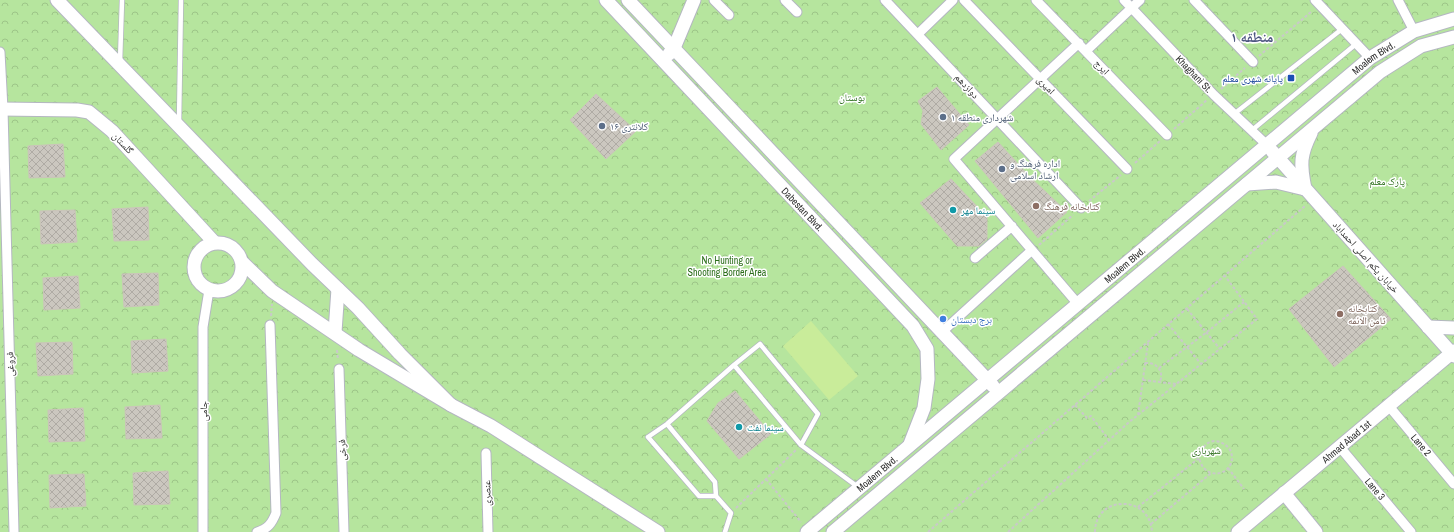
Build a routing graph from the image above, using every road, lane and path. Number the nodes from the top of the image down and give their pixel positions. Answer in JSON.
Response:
{"nodes":[{"id":1,"x":57,"y":0,"type":"edge"},
{"id":2,"x":122,"y":0,"type":"edge"},
{"id":3,"x":180,"y":0,"type":"edge"},
{"id":4,"x":606,"y":0,"type":"edge"},
{"id":5,"x":628,"y":0,"type":"edge"},
{"id":6,"x":694,"y":0,"type":"edge"},
{"id":7,"x":714,"y":0,"type":"edge"},
{"id":8,"x":785,"y":0,"type":"edge"},
{"id":9,"x":885,"y":0,"type":"edge"},
{"id":10,"x":953,"y":0,"type":"edge"},
{"id":11,"x":964,"y":0,"type":"edge"},
{"id":12,"x":1036,"y":0,"type":"edge"},
{"id":13,"x":1124,"y":0,"type":"edge"},
{"id":14,"x":1140,"y":0,"type":"edge"},
{"id":15,"x":1194,"y":0,"type":"edge"},
{"id":16,"x":1398,"y":0,"type":"edge"},
{"id":17,"x":1317,"y":2,"type":"edge"},
{"id":18,"x":1132,"y":8,"type":"junction"},
{"id":19,"x":797,"y":12,"type":"dead end"},
{"id":20,"x":729,"y":15,"type":"dead end"},
{"id":21,"x":1454,"y":19,"type":"edge"},
{"id":22,"x":1342,"y":29,"type":"junction"},
{"id":23,"x":1414,"y":31,"type":"junction"},
{"id":24,"x":918,"y":34,"type":"junction"},
{"id":25,"x":1454,"y":37,"type":"edge"},
{"id":26,"x":1079,"y":43,"type":"junction"},
{"id":27,"x":1356,"y":44,"type":"junction"},
{"id":28,"x":674,"y":48,"type":"junction"},
{"id":29,"x":1086,"y":51,"type":"junction"},
{"id":30,"x":0,"y":52,"type":"edge"},
{"id":31,"x":1370,"y":58,"type":"junction"},
{"id":32,"x":662,"y":60,"type":"junction"},
{"id":33,"x":1253,"y":62,"type":"junction"},
{"id":34,"x":120,"y":65,"type":"junction"},
{"id":35,"x":1040,"y":79,"type":"junction"},
{"id":36,"x":1214,"y":95,"type":"junction"},
{"id":37,"x":2,"y":109,"type":"edge"},
{"id":38,"x":1234,"y":114,"type":"junction"},
{"id":39,"x":998,"y":119,"type":"junction"},
{"id":40,"x":179,"y":126,"type":"junction"},
{"id":41,"x":1313,"y":128,"type":"junction"},
{"id":42,"x":1251,"y":131,"type":"junction"},
{"id":43,"x":1167,"y":135,"type":"junction"},
{"id":44,"x":1267,"y":145,"type":"junction"},
{"id":45,"x":1278,"y":158,"type":"junction"},
{"id":46,"x":1127,"y":170,"type":"junction"},
{"id":47,"x":1247,"y":184,"type":"junction"},
{"id":48,"x":1305,"y":189,"type":"junction"},
{"id":49,"x":1314,"y":199,"type":"junction"},
{"id":50,"x":1081,"y":208,"type":"junction"},
{"id":51,"x":1012,"y":226,"type":"junction"},
{"id":52,"x":214,"y":242,"type":"junction"},
{"id":53,"x":1032,"y":250,"type":"junction"},
{"id":54,"x":975,"y":258,"type":"dead end"},
{"id":55,"x":243,"y":263,"type":"junction"},
{"id":56,"x":1225,"y":276,"type":"junction"},
{"id":57,"x":338,"y":289,"type":"junction"},
{"id":58,"x":209,"y":290,"type":"junction"},
{"id":59,"x":272,"y":291,"type":"junction"},
{"id":60,"x":1244,"y":302,"type":"junction"},
{"id":61,"x":1078,"y":304,"type":"junction"},
{"id":62,"x":1187,"y":309,"type":"junction"},
{"id":63,"x":1168,"y":324,"type":"junction"},
{"id":64,"x":270,"y":325,"type":"joint"},
{"id":65,"x":1428,"y":327,"type":"junction"},
{"id":66,"x":1454,"y":328,"type":"edge"},
{"id":67,"x":335,"y":332,"type":"junction"},
{"id":68,"x":942,"y":332,"type":"junction"},
{"id":69,"x":1207,"y":332,"type":"junction"},
{"id":70,"x":1148,"y":342,"type":"junction"},
{"id":71,"x":1187,"y":347,"type":"junction"},
{"id":72,"x":1220,"y":349,"type":"junction"},
{"id":73,"x":1453,"y":353,"type":"edge"},
{"id":74,"x":1145,"y":363,"type":"junction"},
{"id":75,"x":1201,"y":364,"type":"junction"},
{"id":76,"x":734,"y":365,"type":"junction"},
{"id":77,"x":1159,"y":368,"type":"junction"},
{"id":78,"x":339,"y":369,"type":"dead end"},
{"id":79,"x":988,"y":380,"type":"junction"},
{"id":80,"x":1143,"y":380,"type":"junction"},
{"id":81,"x":1160,"y":382,"type":"junction"},
{"id":82,"x":1176,"y":384,"type":"junction"},
{"id":83,"x":999,"y":393,"type":"junction"},
{"id":84,"x":451,"y":405,"type":"junction"},
{"id":85,"x":1075,"y":405,"type":"junction"},
{"id":86,"x":1388,"y":405,"type":"junction"},
{"id":87,"x":1138,"y":415,"type":"junction"},
{"id":88,"x":667,"y":424,"type":"junction"},
{"id":89,"x":1109,"y":440,"type":"junction"},
{"id":90,"x":801,"y":445,"type":"junction"},
{"id":91,"x":909,"y":446,"type":"junction"},
{"id":92,"x":1339,"y":446,"type":"junction"},
{"id":93,"x":486,"y":453,"type":"dead end"},
{"id":94,"x":1199,"y":458,"type":"junction"},
{"id":95,"x":1228,"y":468,"type":"junction"},
{"id":96,"x":1211,"y":473,"type":"junction"},
{"id":97,"x":766,"y":479,"type":"junction"},
{"id":98,"x":1454,"y":484,"type":"edge"},
{"id":99,"x":860,"y":488,"type":"junction"},
{"id":100,"x":1244,"y":489,"type":"dead end"},
{"id":101,"x":1284,"y":494,"type":"junction"},
{"id":102,"x":716,"y":496,"type":"junction"},
{"id":103,"x":1138,"y":507,"type":"junction"},
{"id":104,"x":730,"y":513,"type":"junction"},
{"id":105,"x":1151,"y":524,"type":"junction"},
{"id":106,"x":14,"y":532,"type":"edge"},
{"id":107,"x":203,"y":532,"type":"edge"},
{"id":108,"x":257,"y":532,"type":"edge"},
{"id":109,"x":344,"y":532,"type":"edge"},
{"id":110,"x":488,"y":532,"type":"edge"},
{"id":111,"x":658,"y":532,"type":"edge"},
{"id":112,"x":725,"y":532,"type":"edge"},
{"id":113,"x":808,"y":532,"type":"edge"},
{"id":114,"x":833,"y":532,"type":"edge"},
{"id":115,"x":928,"y":532,"type":"edge"},
{"id":116,"x":1008,"y":532,"type":"edge"},
{"id":117,"x":1096,"y":532,"type":"edge"},
{"id":118,"x":1152,"y":532,"type":"edge"},
{"id":119,"x":1238,"y":532,"type":"edge"},
{"id":120,"x":1316,"y":532,"type":"edge"},
{"id":121,"x":1411,"y":532,"type":"edge"}],
"edges":[{"from":1,"to":34,"type":"street"},
{"from":2,"to":34,"type":"lane"},
{"from":3,"to":40,"type":"lane"},
{"from":4,"to":32,"type":"street","name":"Dabestan Blvd."},
{"from":5,"to":28,"type":"street","name":"Dabestan Blvd."},
{"from":6,"to":28,"type":"street"},
{"from":7,"to":20,"type":"street"},
{"from":8,"to":19,"type":"street"},
{"from":9,"to":24,"type":"street","name":"دوازدهم"},
{"from":10,"to":24,"type":"street"},
{"from":11,"to":35,"type":"street","name":"امیری"},
{"from":12,"to":26,"type":"street","name":"ایرج"},
{"from":13,"to":18,"type":"street","name":"Khaghani St."},
{"from":14,"to":18,"type":"street"},
{"from":15,"to":33,"type":"street"},
{"from":16,"to":23,"type":"street"},
{"from":17,"to":22,"type":"street"},
{"from":17,"to":33,"type":"path"},
{"from":18,"to":29,"type":"street"},
{"from":18,"to":36,"type":"street","name":"Khaghani St."},
{"from":21,"to":23,"type":"street","name":"Moalem Blvd."},
{"from":22,"to":27,"type":"street"},
{"from":22,"to":38,"type":"lane"},
{"from":23,"to":31,"type":"street","name":"Moalem Blvd."},
{"from":24,"to":39,"type":"street","name":"دوازدهم"},
{"from":25,"to":41,"type":"street","name":"Moalem Blvd."},
{"from":26,"to":29,"type":"street","name":"ایرج"},
{"from":26,"to":35,"type":"street"},
{"from":27,"to":31,"type":"street"},
{"from":27,"to":42,"type":"lane"},
{"from":28,"to":32,"type":"street"},
{"from":28,"to":68,"type":"street","name":"Dabestan Blvd."},
{"from":29,"to":43,"type":"street","name":"ایرج"},
{"from":30,"to":37,"type":"street","name":"فروغی"},
{"from":31,"to":44,"type":"street","name":"Moalem Blvd."},
{"from":32,"to":91,"type":"street","name":"Dabestan Blvd."},
{"from":33,"to":36,"type":"path"},
{"from":34,"to":40,"type":"street"},
{"from":35,"to":39,"type":"street"},
{"from":35,"to":46,"type":"street","name":"امیری"},
{"from":36,"to":38,"type":"street","name":"Khaghani St."},
{"from":36,"to":43,"type":"path"},
{"from":37,"to":52,"type":"street","name":"گلستان"},
{"from":37,"to":106,"type":"street","name":"فروغی"},
{"from":38,"to":42,"type":"street","name":"Khaghani St."},
{"from":39,"to":50,"type":"street","name":"دوازدهم"},
{"from":39,"to":51,"type":"street"},
{"from":40,"to":57,"type":"street"},
{"from":41,"to":45,"type":"street","name":"Moalem Blvd."},
{"from":41,"to":48,"type":"street"},
{"from":42,"to":44,"type":"street","name":"Khaghani St."},
{"from":43,"to":46,"type":"path"},
{"from":44,"to":45,"type":"street","name":"خیابان یکم اصلی احمداباد"},
{"from":44,"to":61,"type":"street","name":"Moalem Blvd."},
{"from":45,"to":47,"type":"street","name":"Moalem Blvd."},
{"from":45,"to":48,"type":"street","name":"خیابان یکم اصلی احمداباد"},
{"from":46,"to":50,"type":"path"},
{"from":47,"to":48,"type":"street"},
{"from":47,"to":83,"type":"street","name":"Moalem Blvd."},
{"from":48,"to":49,"type":"street","name":"خیابان یکم اصلی احمداباد"},
{"from":49,"to":56,"type":"path"},
{"from":49,"to":65,"type":"street","name":"خیابان یکم اصلی احمداباد"},
{"from":50,"to":53,"type":"path"},
{"from":51,"to":53,"type":"street"},
{"from":51,"to":54,"type":"street"},
{"from":52,"to":55,"type":"street"},
{"from":52,"to":58,"type":"street"},
{"from":53,"to":61,"type":"street"},
{"from":53,"to":68,"type":"street"},
{"from":55,"to":58,"type":"street"},
{"from":55,"to":59,"type":"street"},
{"from":56,"to":60,"type":"path"},
{"from":56,"to":62,"type":"path"},
{"from":57,"to":67,"type":"street"},
{"from":57,"to":84,"type":"street"},
{"from":58,"to":107,"type":"street","name":"جامی"},
{"from":59,"to":64,"type":"path"},
{"from":59,"to":67,"type":"street"},
{"from":60,"to":69,"type":"path"},
{"from":60,"to":72,"type":"path"},
{"from":61,"to":79,"type":"street","name":"Moalem Blvd."},
{"from":62,"to":63,"type":"path"},
{"from":62,"to":69,"type":"path"},
{"from":63,"to":70,"type":"path"},
{"from":63,"to":71,"type":"path"},
{"from":64,"to":108,"type":"street"},
{"from":65,"to":66,"type":"street"},
{"from":65,"to":73,"type":"street","name":"خیابان یکم اصلی احمداباد"},
{"from":67,"to":84,"type":"street"},
{"from":68,"to":79,"type":"street","name":"Dabestan Blvd."},
{"from":69,"to":71,"type":"path"},
{"from":69,"to":72,"type":"path"},
{"from":70,"to":74,"type":"path"},
{"from":70,"to":85,"type":"path"},
{"from":71,"to":75,"type":"path"},
{"from":71,"to":77,"type":"path"},
{"from":72,"to":75,"type":"path"},
{"from":73,"to":86,"type":"street","name":"Ahmad Abad 1st"},
{"from":74,"to":77,"type":"path"},
{"from":74,"to":80,"type":"path"},
{"from":75,"to":82,"type":"path"},
{"from":76,"to":88,"type":"lane"},
{"from":76,"to":90,"type":"lane"},
{"from":76,"to":90,"type":"lane"},
{"from":77,"to":81,"type":"path"},
{"from":78,"to":109,"type":"street","name":"فرخی"},
{"from":79,"to":83,"type":"street","name":"Dabestan Blvd."},
{"from":79,"to":91,"type":"street","name":"Moalem Blvd."},
{"from":80,"to":81,"type":"path"},
{"from":80,"to":87,"type":"path"},
{"from":81,"to":82,"type":"path"},
{"from":82,"to":87,"type":"path"},
{"from":83,"to":114,"type":"street","name":"Moalem Blvd."},
{"from":84,"to":111,"type":"street"},
{"from":85,"to":89,"type":"path"},
{"from":85,"to":115,"type":"path"},
{"from":86,"to":92,"type":"street","name":"Ahmad Abad 1st"},
{"from":86,"to":98,"type":"street","name":"Lane 2"},
{"from":87,"to":89,"type":"path"},
{"from":88,"to":102,"type":"lane"},
{"from":88,"to":102,"type":"lane"},
{"from":89,"to":116,"type":"path"},
{"from":90,"to":97,"type":"path"},
{"from":90,"to":99,"type":"lane"},
{"from":91,"to":99,"type":"street","name":"Moalem Blvd."},
{"from":92,"to":101,"type":"street","name":"Ahmad Abad 1st"},
{"from":92,"to":121,"type":"street","name":"Lane 3"},
{"from":93,"to":110,"type":"street","name":"عنصری"},
{"from":94,"to":95,"type":"path"},
{"from":94,"to":96,"type":"path"},
{"from":94,"to":103,"type":"path"},
{"from":95,"to":96,"type":"path"},
{"from":95,"to":100,"type":"path"},
{"from":96,"to":105,"type":"path"},
{"from":97,"to":104,"type":"path"},
{"from":97,"to":113,"type":"path"},
{"from":99,"to":113,"type":"street","name":"Moalem Blvd."},
{"from":101,"to":119,"type":"street","name":"Ahmad Abad 1st"},
{"from":101,"to":120,"type":"street"},
{"from":102,"to":104,"type":"lane"},
{"from":103,"to":105,"type":"path"},
{"from":103,"to":117,"type":"path"},
{"from":104,"to":112,"type":"lane"},
{"from":105,"to":118,"type":"path"}]}
